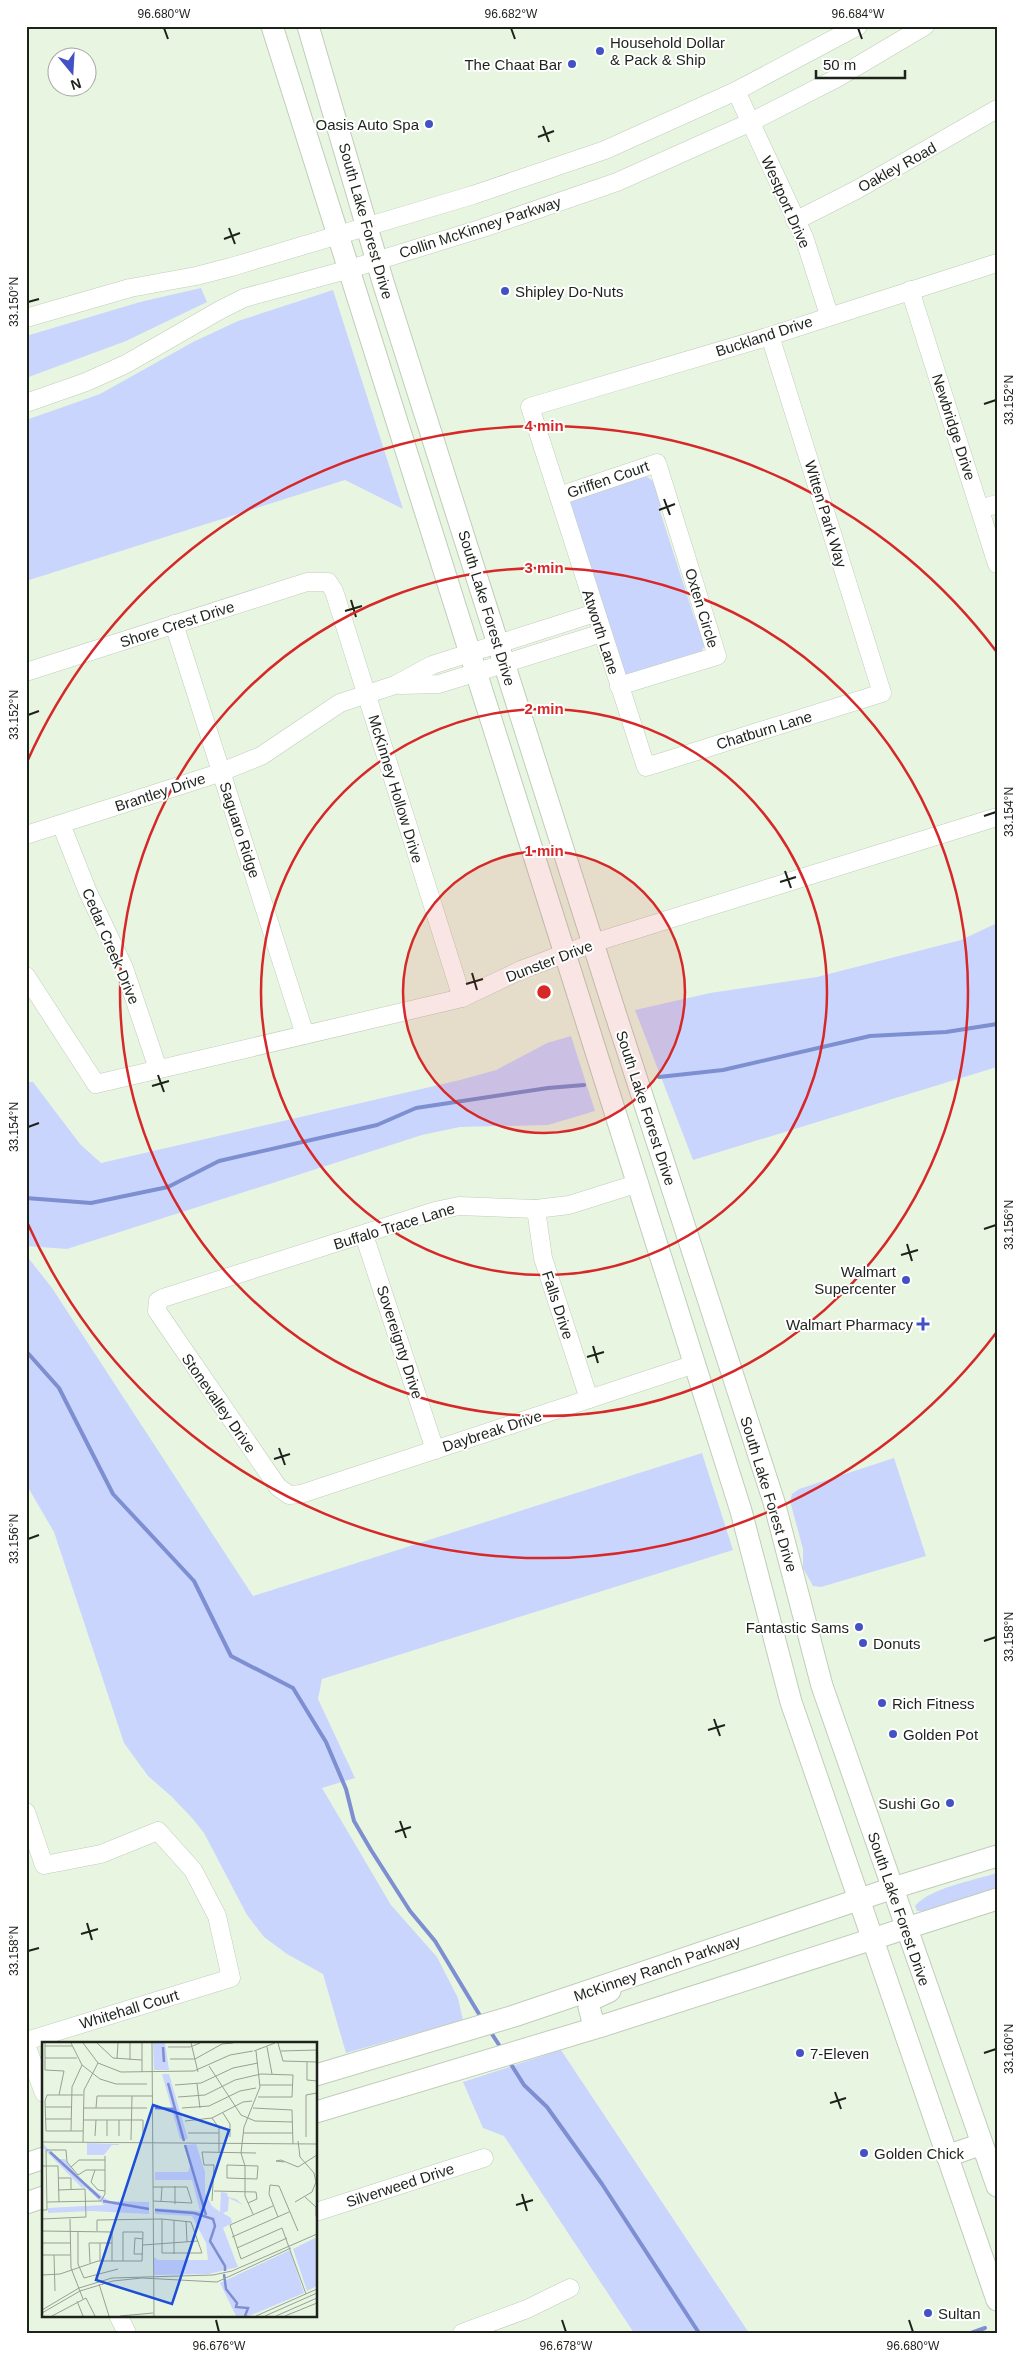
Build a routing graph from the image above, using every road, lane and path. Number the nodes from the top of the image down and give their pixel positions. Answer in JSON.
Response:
{"nodes":[{"id":1,"x":272,"y":26,"type":"edge"},
{"id":2,"x":308,"y":26,"type":"edge"},
{"id":3,"x":858,"y":26,"type":"edge"},
{"id":4,"x":925,"y":26,"type":"edge"},
{"id":5,"x":736,"y":91,"type":"junction"},
{"id":6,"x":997,"y":110,"type":"edge"},
{"id":7,"x":751,"y":122,"type":"junction"},
{"id":8,"x":795,"y":221,"type":"junction"},
{"id":9,"x":366,"y":222,"type":"junction"},
{"id":10,"x":339,"y":234,"type":"junction"},
{"id":11,"x":377,"y":260,"type":"junction"},
{"id":12,"x":997,"y":263,"type":"edge"},
{"id":13,"x":350,"y":269,"type":"junction"},
{"id":14,"x":910,"y":290,"type":"junction"},
{"id":15,"x":829,"y":315,"type":"junction"},
{"id":16,"x":26,"y":318,"type":"edge"},
{"id":17,"x":770,"y":336,"type":"junction"},
{"id":18,"x":26,"y":403,"type":"edge"},
{"id":19,"x":530,"y":407,"type":"joint"},
{"id":20,"x":657,"y":463,"type":"joint"},
{"id":21,"x":558,"y":496,"type":"junction"},
{"id":22,"x":988,"y":507,"type":"edge"},
{"id":23,"x":997,"y":564,"type":"edge"},
{"id":24,"x":328,"y":582,"type":"joint"},
{"id":25,"x":595,"y":613,"type":"junction"},
{"id":26,"x":174,"y":624,"type":"junction"},
{"id":27,"x":602,"y":633,"type":"junction"},
{"id":28,"x":498,"y":643,"type":"junction"},
{"id":29,"x":470,"y":652,"type":"junction"},
{"id":30,"x":504,"y":665,"type":"junction"},
{"id":31,"x":26,"y":672,"type":"edge"},
{"id":32,"x":477,"y":674,"type":"junction"},
{"id":33,"x":395,"y":685,"type":"junction"},
{"id":34,"x":619,"y":686,"type":"junction"},
{"id":35,"x":882,"y":693,"type":"joint"},
{"id":36,"x":366,"y":695,"type":"junction"},
{"id":37,"x":646,"y":767,"type":"joint"},
{"id":38,"x":221,"y":772,"type":"junction"},
{"id":39,"x":997,"y":817,"type":"edge"},
{"id":40,"x":61,"y":824,"type":"junction"},
{"id":41,"x":26,"y":835,"type":"edge"},
{"id":42,"x":593,"y":943,"type":"junction"},
{"id":43,"x":566,"y":952,"type":"junction"},
{"id":44,"x":26,"y":976,"type":"edge"},
{"id":45,"x":462,"y":998,"type":"junction"},
{"id":46,"x":305,"y":1035,"type":"junction"},
{"id":47,"x":158,"y":1069,"type":"junction"},
{"id":48,"x":668,"y":1174,"type":"junction"},
{"id":49,"x":639,"y":1183,"type":"junction"},
{"id":50,"x":536,"y":1209,"type":"junction"},
{"id":51,"x":364,"y":1235,"type":"junction"},
{"id":52,"x":156,"y":1306,"type":"joint"},
{"id":53,"x":695,"y":1364,"type":"junction"},
{"id":54,"x":589,"y":1399,"type":"junction"},
{"id":55,"x":435,"y":1450,"type":"junction"},
{"id":56,"x":768,"y":1483,"type":"junction"},
{"id":57,"x":735,"y":1493,"type":"junction"},
{"id":58,"x":289,"y":1495,"type":"joint"},
{"id":59,"x":26,"y":1812,"type":"edge"},
{"id":60,"x":997,"y":1856,"type":"edge"},
{"id":61,"x":893,"y":1888,"type":"junction"},
{"id":62,"x":997,"y":1899,"type":"edge"},
{"id":63,"x":860,"y":1900,"type":"junction"},
{"id":64,"x":905,"y":1927,"type":"junction"},
{"id":65,"x":872,"y":1938,"type":"junction"},
{"id":66,"x":644,"y":1974,"type":"junction"},
{"id":67,"x":602,"y":2026,"type":"junction"},
{"id":68,"x":26,"y":2041,"type":"edge"},
{"id":69,"x":26,"y":2045,"type":"edge"},
{"id":70,"x":318,"y":2074,"type":"edge"},
{"id":71,"x":42,"y":2088,"type":"edge"},
{"id":72,"x":318,"y":2111,"type":"edge"},
{"id":73,"x":982,"y":2144,"type":"junction"},
{"id":74,"x":947,"y":2156,"type":"junction"},
{"id":75,"x":484,"y":2158,"type":"dead end"},
{"id":76,"x":42,"y":2159,"type":"edge"},
{"id":77,"x":26,"y":2164,"type":"edge"},
{"id":78,"x":997,"y":2186,"type":"edge"},
{"id":79,"x":42,"y":2198,"type":"edge"},
{"id":80,"x":26,"y":2203,"type":"edge"},
{"id":81,"x":318,"y":2211,"type":"edge"},
{"id":82,"x":570,"y":2288,"type":"dead end"},
{"id":83,"x":997,"y":2300,"type":"edge"},
{"id":84,"x":118,"y":2316,"type":"edge"},
{"id":85,"x":127,"y":2333,"type":"edge"},
{"id":86,"x":462,"y":2333,"type":"edge"}],
"edges":[{"from":1,"to":10,"type":"main road","name":"South Lake Forest Drive"},
{"from":2,"to":9,"type":"main road","name":"South Lake Forest Drive"},
{"from":3,"to":5,"type":"street"},
{"from":4,"to":7,"type":"street","name":"Collin McKinney Parkway"},
{"from":5,"to":7,"type":"street","name":"Westport Drive"},
{"from":5,"to":9,"type":"street"},
{"from":6,"to":8,"type":"street","name":"Oakley Road"},
{"from":7,"to":8,"type":"street","name":"Westport Drive"},
{"from":7,"to":11,"type":"street","name":"Collin McKinney Parkway"},
{"from":8,"to":15,"type":"street","name":"Westport Drive"},
{"from":9,"to":10,"type":"street"},
{"from":9,"to":11,"type":"main road","name":"South Lake Forest Drive"},
{"from":10,"to":13,"type":"main road","name":"South Lake Forest Drive"},
{"from":10,"to":16,"type":"street"},
{"from":11,"to":13,"type":"street","name":"Collin McKinney Parkway"},
{"from":11,"to":28,"type":"main road","name":"South Lake Forest Drive"},
{"from":12,"to":14,"type":"street","name":"Buckland Drive"},
{"from":13,"to":18,"type":"street","name":"Collin McKinney Parkway"},
{"from":13,"to":29,"type":"main road","name":"South Lake Forest Drive"},
{"from":14,"to":15,"type":"street","name":"Buckland Drive"},
{"from":14,"to":22,"type":"street","name":"Newbridge Drive"},
{"from":15,"to":17,"type":"street","name":"Buckland Drive"},
{"from":17,"to":19,"type":"street","name":"Buckland Drive"},
{"from":17,"to":35,"type":"street","name":"Witten Park Way"},
{"from":19,"to":21,"type":"street","name":"Atworth Lane"},
{"from":20,"to":21,"type":"street","name":"Griffen Court"},
{"from":20,"to":34,"type":"street","name":"Oxten Circle"},
{"from":21,"to":25,"type":"street","name":"Atworth Lane"},
{"from":22,"to":23,"type":"street","name":"Newbridge Drive"},
{"from":24,"to":26,"type":"street","name":"Shore Crest Drive"},
{"from":24,"to":36,"type":"street","name":"McKinney Hollow Drive"},
{"from":25,"to":27,"type":"street","name":"Atworth Lane"},
{"from":25,"to":28,"type":"street","name":"Brantley Drive"},
{"from":26,"to":31,"type":"street","name":"Shore Crest Drive"},
{"from":26,"to":38,"type":"street","name":"Saguaro Ridge"},
{"from":27,"to":30,"type":"street","name":"Brantley Drive"},
{"from":27,"to":34,"type":"street","name":"Atworth Lane"},
{"from":28,"to":29,"type":"street","name":"Brantley Drive"},
{"from":28,"to":30,"type":"main road","name":"South Lake Forest Drive"},
{"from":29,"to":32,"type":"main road","name":"South Lake Forest Drive"},
{"from":29,"to":33,"type":"street","name":"Brantley Drive"},
{"from":30,"to":32,"type":"street","name":"Brantley Drive"},
{"from":30,"to":42,"type":"main road","name":"South Lake Forest Drive"},
{"from":32,"to":33,"type":"street","name":"Brantley Drive"},
{"from":32,"to":43,"type":"main road","name":"South Lake Forest Drive"},
{"from":33,"to":36,"type":"street","name":"Brantley Drive"},
{"from":34,"to":37,"type":"street","name":"Atworth Lane"},
{"from":35,"to":37,"type":"street","name":"Chatburn Lane"},
{"from":36,"to":38,"type":"street","name":"Brantley Drive"},
{"from":36,"to":45,"type":"street","name":"McKinney Hollow Drive"},
{"from":38,"to":40,"type":"street","name":"Brantley Drive"},
{"from":38,"to":46,"type":"street","name":"Saguaro Ridge"},
{"from":39,"to":42,"type":"street","name":"Dunster Drive"},
{"from":40,"to":41,"type":"street","name":"Brantley Drive"},
{"from":40,"to":47,"type":"street","name":"Cedar Creek Drive"},
{"from":42,"to":43,"type":"street","name":"Dunster Drive"},
{"from":42,"to":48,"type":"main road","name":"South Lake Forest Drive"},
{"from":43,"to":45,"type":"street","name":"Dunster Drive"},
{"from":43,"to":49,"type":"main road","name":"South Lake Forest Drive"},
{"from":44,"to":47,"type":"street","name":"Dunster Drive"},
{"from":45,"to":46,"type":"street","name":"Dunster Drive"},
{"from":46,"to":47,"type":"street","name":"Dunster Drive"},
{"from":48,"to":49,"type":"main road"},
{"from":48,"to":56,"type":"main road","name":"South Lake Forest Drive"},
{"from":49,"to":50,"type":"street","name":"Buffalo Trace Lane"},
{"from":49,"to":53,"type":"main road","name":"South Lake Forest Drive"},
{"from":50,"to":51,"type":"street","name":"Buffalo Trace Lane"},
{"from":50,"to":54,"type":"street","name":"Falls Drive"},
{"from":51,"to":52,"type":"street","name":"Buffalo Trace Lane"},
{"from":51,"to":55,"type":"street","name":"Sovereignty Drive"},
{"from":52,"to":58,"type":"street","name":"Stonevalley Drive"},
{"from":53,"to":54,"type":"street","name":"Daybreak Drive"},
{"from":53,"to":57,"type":"main road","name":"South Lake Forest Drive"},
{"from":54,"to":55,"type":"street","name":"Daybreak Drive"},
{"from":55,"to":58,"type":"street","name":"Daybreak Drive"},
{"from":56,"to":57,"type":"main road"},
{"from":56,"to":61,"type":"main road","name":"South Lake Forest Drive"},
{"from":57,"to":63,"type":"main road","name":"South Lake Forest Drive"},
{"from":59,"to":68,"type":"street","name":"Whitehall Court"},
{"from":60,"to":61,"type":"main road","name":"McKinney Ranch Parkway"},
{"from":61,"to":63,"type":"main road","name":"McKinney Ranch Parkway"},
{"from":61,"to":64,"type":"main road","name":"South Lake Forest Drive"},
{"from":62,"to":64,"type":"main road"},
{"from":63,"to":65,"type":"main road"},
{"from":63,"to":66,"type":"main road","name":"McKinney Ranch Parkway"},
{"from":64,"to":65,"type":"main road"},
{"from":64,"to":73,"type":"main road","name":"South Lake Forest Drive"},
{"from":65,"to":67,"type":"main road"},
{"from":65,"to":74,"type":"main road"},
{"from":66,"to":67,"type":"main road"},
{"from":66,"to":70,"type":"main road","name":"McKinney Ranch Parkway"},
{"from":67,"to":72,"type":"main road"},
{"from":69,"to":71,"type":"street"},
{"from":73,"to":74,"type":"main road"},
{"from":73,"to":78,"type":"main road","name":"South Lake Forest Drive"},
{"from":74,"to":83,"type":"main road"},
{"from":75,"to":81,"type":"street","name":"Silverweed Drive"},
{"from":76,"to":77,"type":"main road"},
{"from":79,"to":80,"type":"main road"},
{"from":82,"to":86,"type":"street"},
{"from":84,"to":85,"type":"street"}]}
